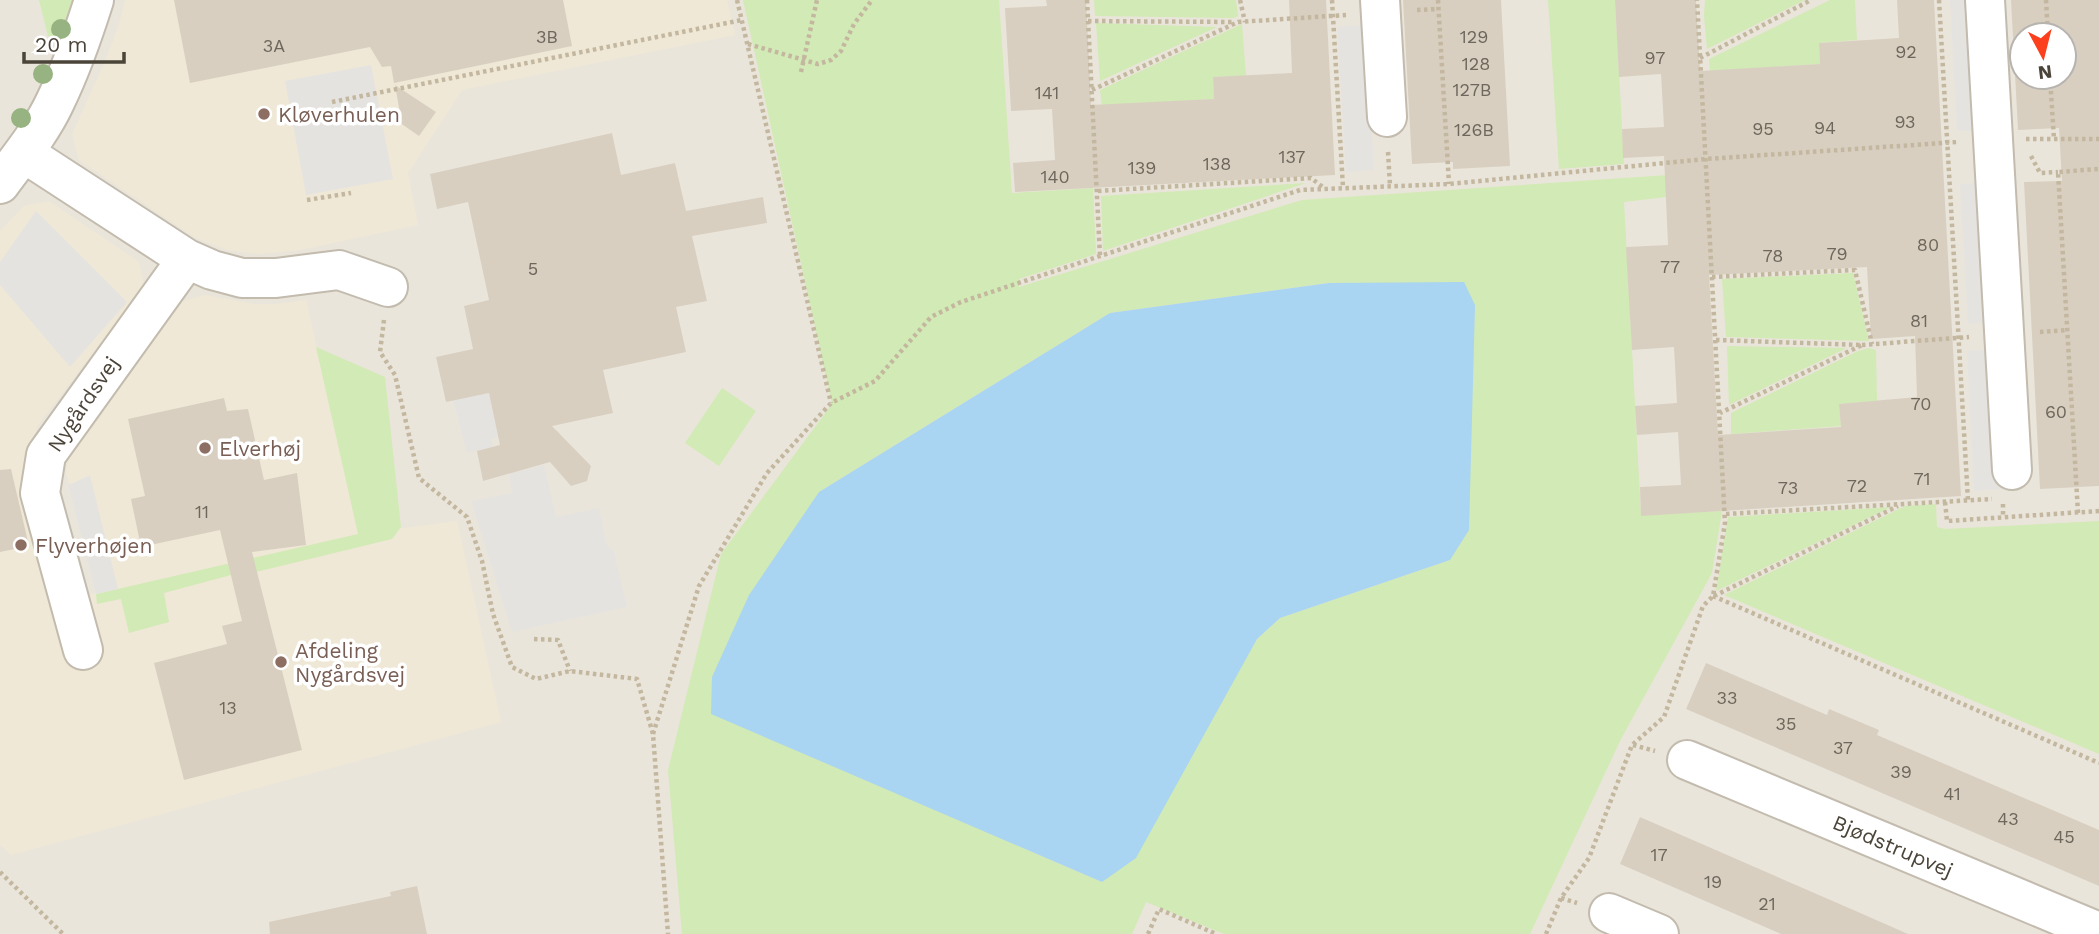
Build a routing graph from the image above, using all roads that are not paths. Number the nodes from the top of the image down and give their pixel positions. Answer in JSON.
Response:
{"nodes":[{"id":1,"x":94,"y":0,"type":"edge"},
{"id":2,"x":1985,"y":0,"type":"edge"},
{"id":3,"x":1381,"y":6,"type":"edge"},
{"id":4,"x":1387,"y":117,"type":"dead end"},
{"id":5,"x":24,"y":153,"type":"junction"},
{"id":6,"x":0,"y":184,"type":"edge"},
{"id":7,"x":187,"y":259,"type":"junction"},
{"id":8,"x":388,"y":287,"type":"road end"},
{"id":9,"x":2011,"y":470,"type":"dead end"},
{"id":10,"x":83,"y":650,"type":"dead end"},
{"id":11,"x":1687,"y":760,"type":"dead end"},
{"id":12,"x":1609,"y":913,"type":"dead end"},
{"id":13,"x":2099,"y":932,"type":"edge"},
{"id":14,"x":1659,"y":934,"type":"edge"}],
"edges":[{"from":1,"to":5,"type":"street"},
{"from":2,"to":9,"type":"street"},
{"from":3,"to":4,"type":"street"},
{"from":5,"to":6,"type":"street"},
{"from":5,"to":7,"type":"street"},
{"from":7,"to":8,"type":"street"},
{"from":7,"to":10,"type":"street","name":"Nygårdsvej"},
{"from":11,"to":13,"type":"street","name":"Bjødstrupvej"},
{"from":12,"to":14,"type":"street"}]}
